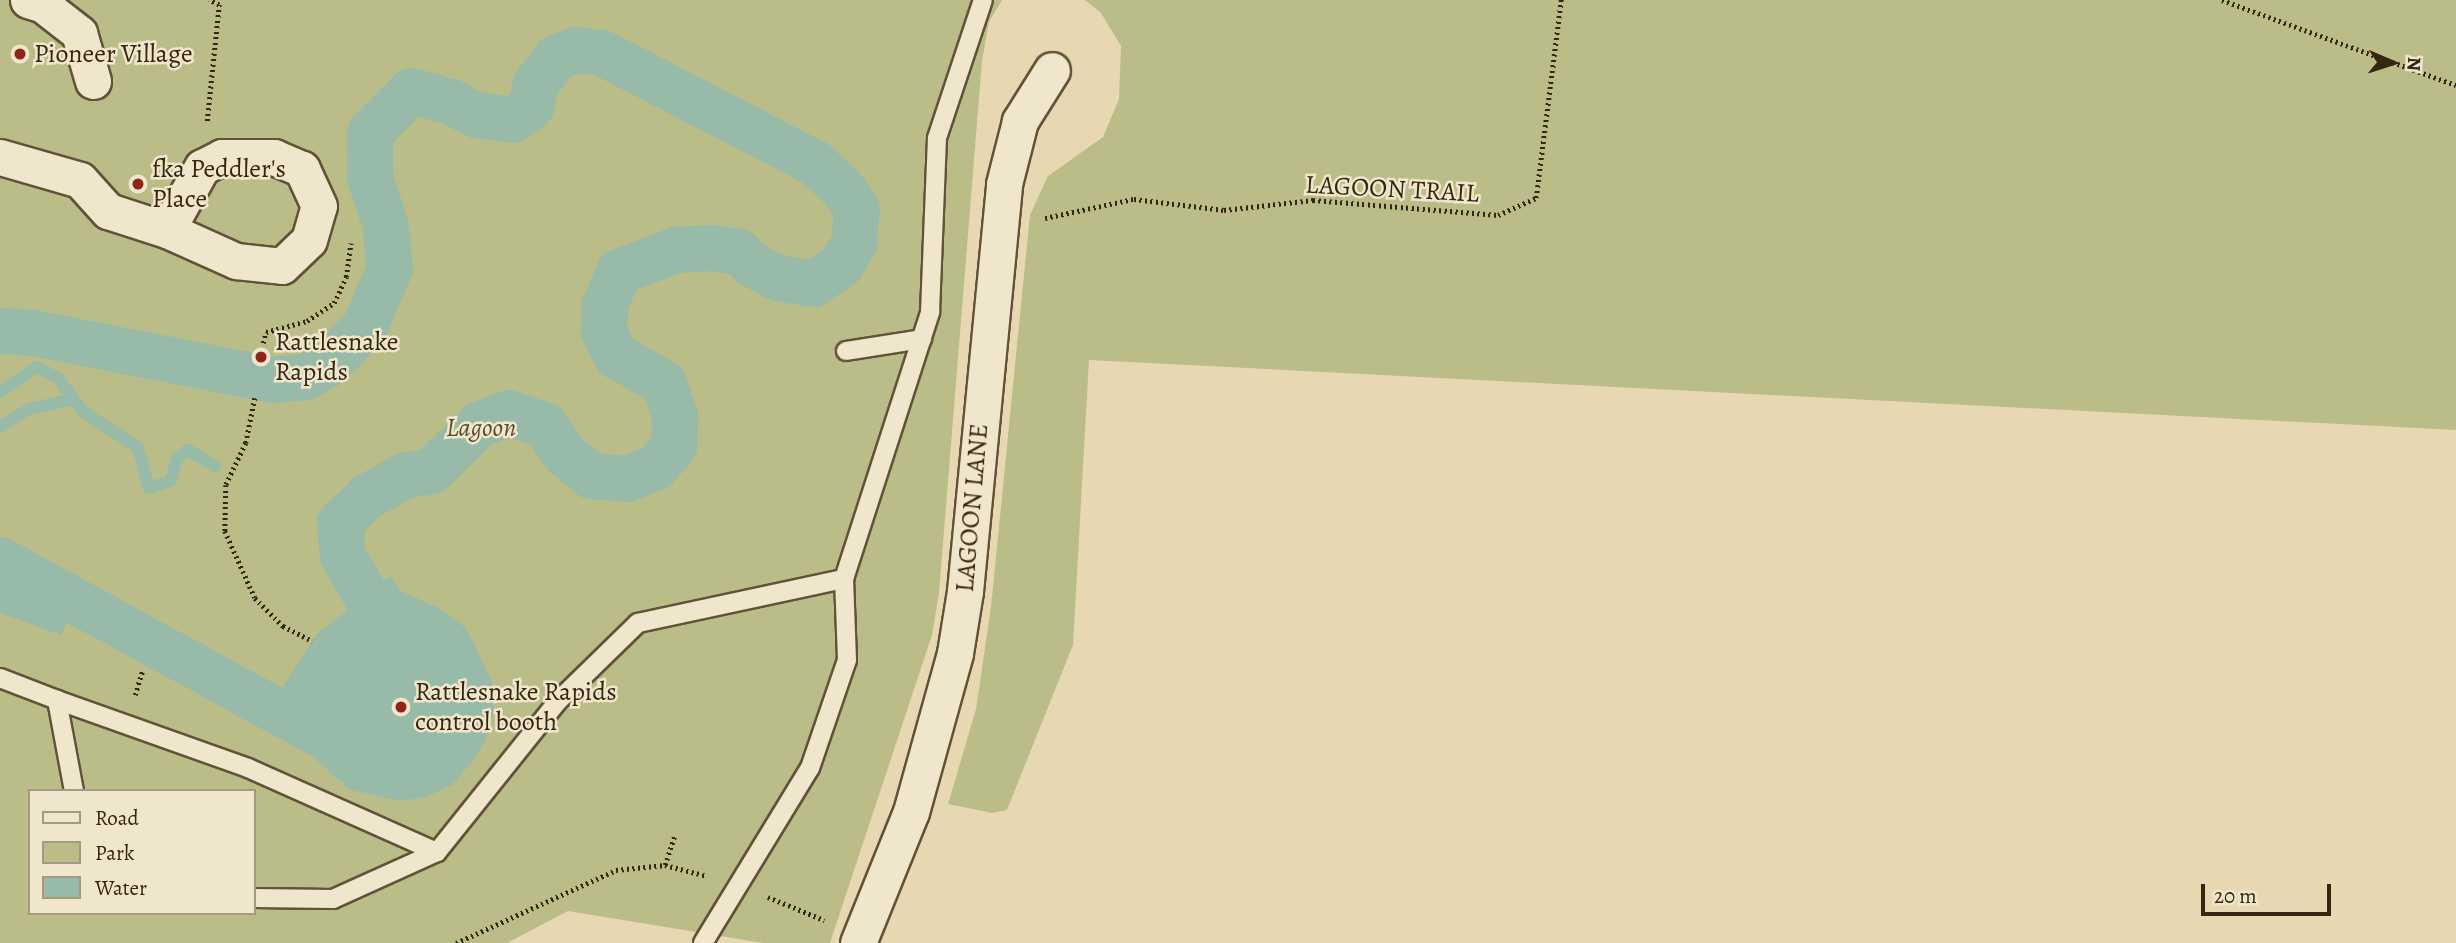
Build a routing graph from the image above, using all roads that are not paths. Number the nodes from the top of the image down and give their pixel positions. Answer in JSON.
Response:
{"nodes":[{"id":1,"x":28,"y":0,"type":"edge"},
{"id":2,"x":983,"y":0,"type":"edge"},
{"id":3,"x":1052,"y":70,"type":"dead end"},
{"id":4,"x":93,"y":80,"type":"dead end"},
{"id":5,"x":2,"y":162,"type":"edge"},
{"id":6,"x":167,"y":229,"type":"junction"},
{"id":7,"x":922,"y":339,"type":"junction"},
{"id":8,"x":846,"y":351,"type":"dead end"},
{"id":9,"x":844,"y":579,"type":"junction"},
{"id":10,"x":0,"y":678,"type":"edge"},
{"id":11,"x":57,"y":700,"type":"junction"},
{"id":12,"x":74,"y":789,"type":"edge"},
{"id":13,"x":437,"y":852,"type":"junction"},
{"id":14,"x":256,"y":898,"type":"edge"},
{"id":15,"x":860,"y":939,"type":"edge"},
{"id":16,"x":703,"y":943,"type":"edge"}],
"edges":[{"from":1,"to":4,"type":"street"},
{"from":2,"to":7,"type":"lane"},
{"from":3,"to":15,"type":"street","name":"LAGOON LANE"},
{"from":5,"to":6,"type":"street"},
{"from":6,"to":6,"type":"street"},
{"from":7,"to":8,"type":"lane"},
{"from":7,"to":9,"type":"lane"},
{"from":9,"to":13,"type":"lane"},
{"from":9,"to":16,"type":"lane"},
{"from":10,"to":11,"type":"lane"},
{"from":11,"to":12,"type":"lane"},
{"from":11,"to":13,"type":"lane"},
{"from":13,"to":14,"type":"lane"}]}
